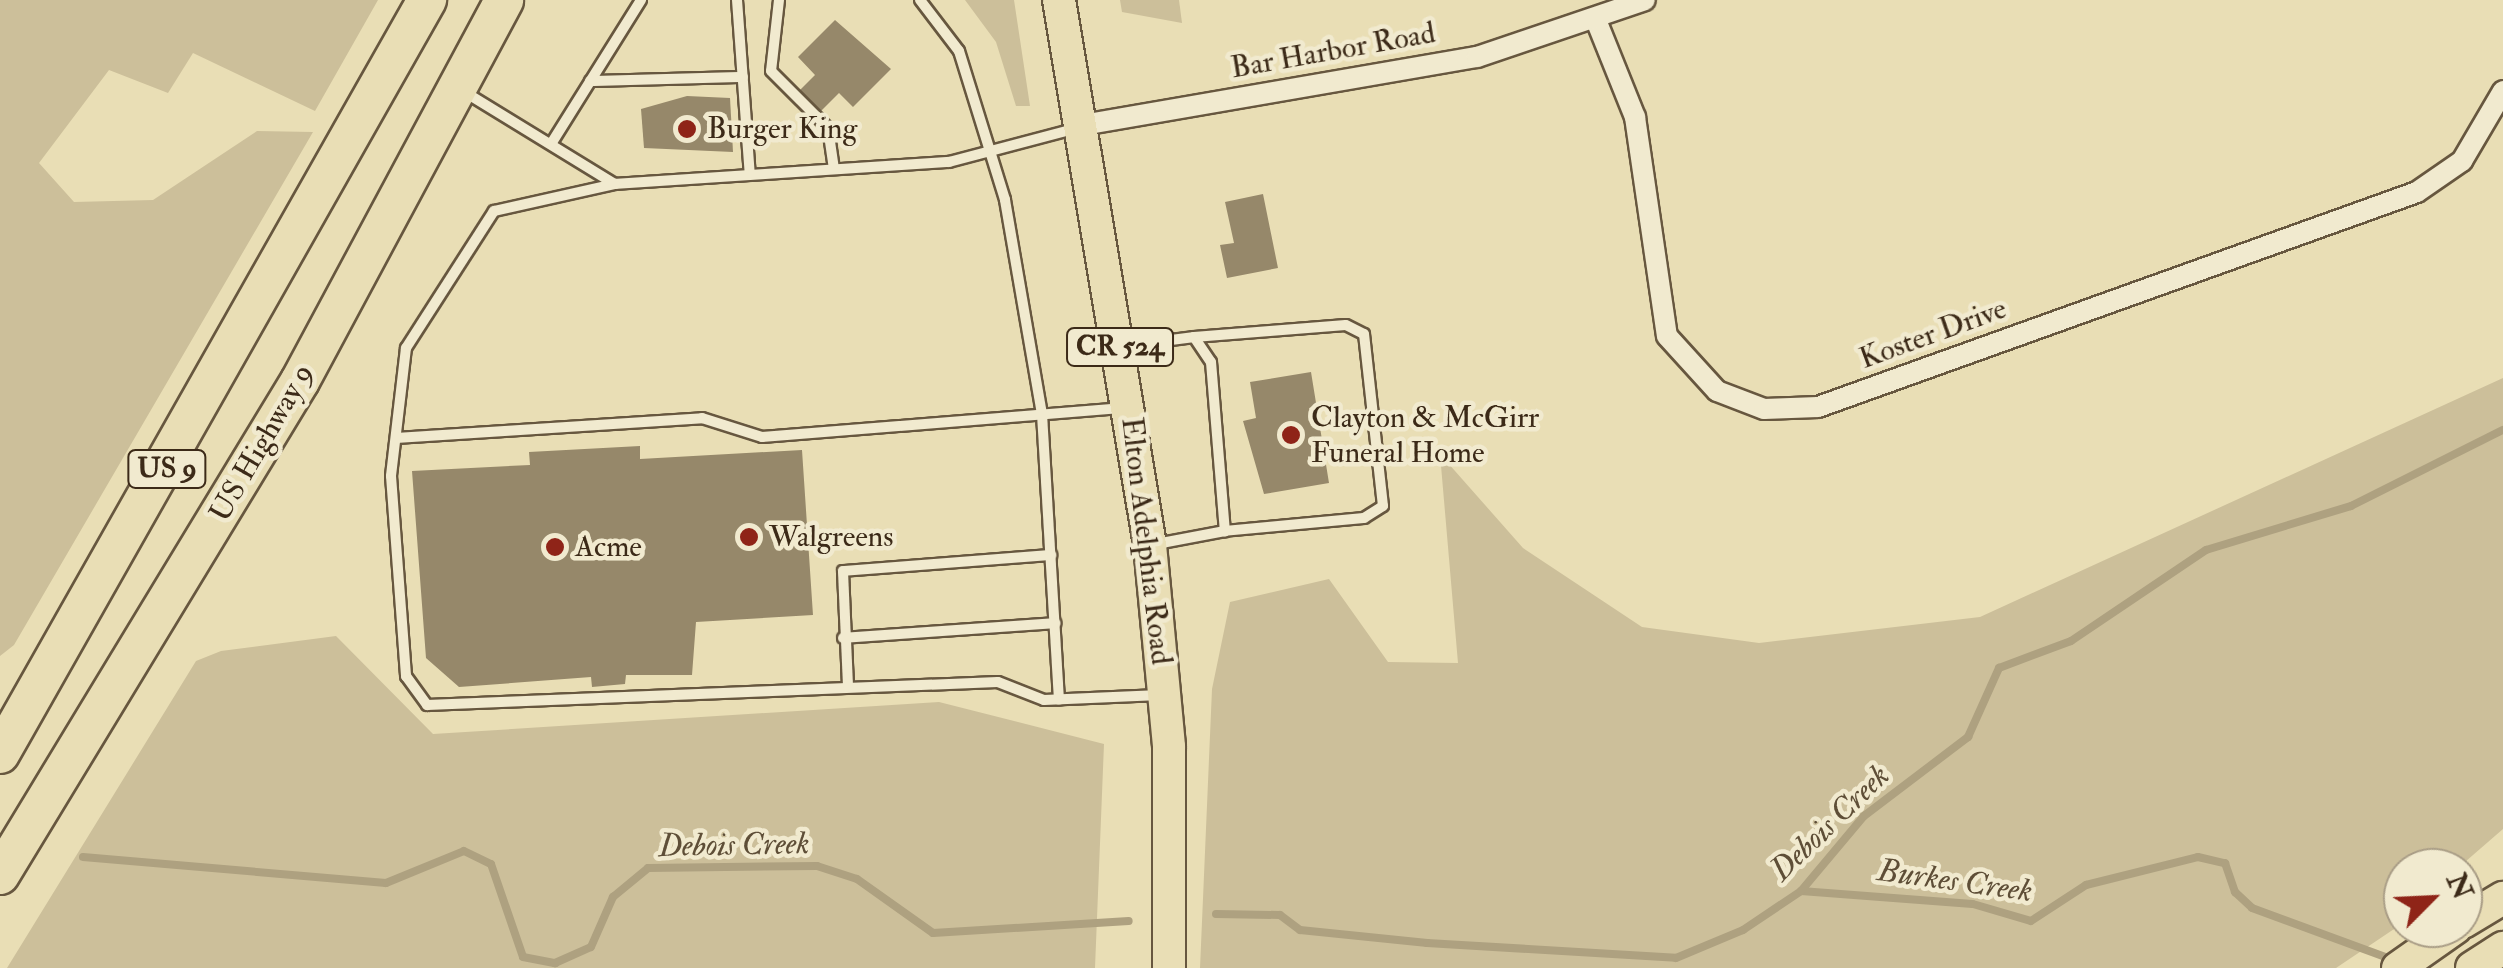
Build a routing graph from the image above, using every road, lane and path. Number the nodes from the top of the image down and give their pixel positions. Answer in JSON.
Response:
{"nodes":[{"id":1,"x":427,"y":0,"type":"edge"},
{"id":2,"x":504,"y":0,"type":"edge"},
{"id":3,"x":641,"y":0,"type":"edge"},
{"id":4,"x":737,"y":0,"type":"edge"},
{"id":5,"x":779,"y":0,"type":"edge"},
{"id":6,"x":920,"y":0,"type":"edge"},
{"id":7,"x":1059,"y":0,"type":"edge"},
{"id":8,"x":1646,"y":0,"type":"edge"},
{"id":9,"x":1596,"y":20,"type":"junction"},
{"id":10,"x":743,"y":78,"type":"junction"},
{"id":11,"x":590,"y":82,"type":"junction"},
{"id":12,"x":458,"y":88,"type":"junction"},
{"id":13,"x":2503,"y":91,"type":"edge"},
{"id":14,"x":1083,"y":125,"type":"junction"},
{"id":15,"x":552,"y":144,"type":"junction"},
{"id":16,"x":990,"y":156,"type":"junction"},
{"id":17,"x":834,"y":169,"type":"junction"},
{"id":18,"x":750,"y":176,"type":"junction"},
{"id":19,"x":615,"y":184,"type":"junction"},
{"id":20,"x":1194,"y":338,"type":"junction"},
{"id":21,"x":1120,"y":347,"type":"junction"},
{"id":22,"x":1130,"y":408,"type":"junction"},
{"id":23,"x":1042,"y":414,"type":"junction"},
{"id":24,"x":396,"y":438,"type":"junction"},
{"id":25,"x":1225,"y":531,"type":"junction"},
{"id":26,"x":1150,"y":545,"type":"junction"},
{"id":27,"x":1051,"y":555,"type":"junction"},
{"id":28,"x":1054,"y":623,"type":"junction"},
{"id":29,"x":843,"y":638,"type":"junction"},
{"id":30,"x":848,"y":686,"type":"junction"},
{"id":31,"x":1165,"y":695,"type":"junction"},
{"id":32,"x":1059,"y":699,"type":"junction"},
{"id":33,"x":5,"y":738,"type":"edge"},
{"id":34,"x":0,"y":875,"type":"edge"},
{"id":35,"x":2424,"y":948,"type":"edge"},
{"id":36,"x":2503,"y":948,"type":"edge"},
{"id":37,"x":1170,"y":968,"type":"edge"},
{"id":38,"x":2398,"y":968,"type":"edge"},
{"id":39,"x":2472,"y":968,"type":"edge"}],
"edges":[{"from":1,"to":33,"type":"highway","number":"US 9"},
{"from":2,"to":12,"type":"highway","name":"US Highway 9","number":"US 9"},
{"from":3,"to":11,"type":"lane"},
{"from":4,"to":10,"type":"lane"},
{"from":5,"to":17,"type":"lane"},
{"from":6,"to":16,"type":"lane"},
{"from":7,"to":14,"type":"main road","name":"Elton Adelphia Road","number":"CR 524"},
{"from":8,"to":9,"type":"street","name":"Bar Harbor Road"},
{"from":9,"to":13,"type":"street","name":"Koster Drive"},
{"from":9,"to":14,"type":"street","name":"Bar Harbor Road"},
{"from":10,"to":11,"type":"lane"},
{"from":10,"to":18,"type":"lane"},
{"from":11,"to":15,"type":"lane"},
{"from":12,"to":15,"type":"lane"},
{"from":12,"to":34,"type":"highway","name":"US Highway 9","number":"US 9"},
{"from":14,"to":16,"type":"lane"},
{"from":14,"to":21,"type":"main road","name":"Elton Adelphia Road","number":"CR 524"},
{"from":15,"to":19,"type":"lane"},
{"from":16,"to":17,"type":"lane"},
{"from":16,"to":23,"type":"lane"},
{"from":17,"to":18,"type":"lane"},
{"from":18,"to":19,"type":"lane"},
{"from":19,"to":24,"type":"lane"},
{"from":20,"to":21,"type":"lane"},
{"from":20,"to":25,"type":"lane"},
{"from":20,"to":25,"type":"lane"},
{"from":21,"to":22,"type":"main road","name":"Elton Adelphia Road","number":"CR 524"},
{"from":22,"to":23,"type":"lane"},
{"from":22,"to":26,"type":"main road","name":"Elton Adelphia Road","number":"CR 524"},
{"from":23,"to":24,"type":"lane"},
{"from":23,"to":27,"type":"lane"},
{"from":24,"to":30,"type":"lane"},
{"from":25,"to":26,"type":"lane"},
{"from":26,"to":31,"type":"main road","name":"Elton Adelphia Road","number":"CR 524"},
{"from":27,"to":28,"type":"lane"},
{"from":27,"to":29,"type":"lane"},
{"from":28,"to":29,"type":"lane"},
{"from":28,"to":32,"type":"lane"},
{"from":29,"to":30,"type":"lane"},
{"from":30,"to":32,"type":"lane"},
{"from":31,"to":32,"type":"lane"},
{"from":31,"to":37,"type":"main road","name":"Elton Adelphia Road","number":"CR 524"},
{"from":35,"to":38,"type":"main road"},
{"from":36,"to":39,"type":"main road"}]}
